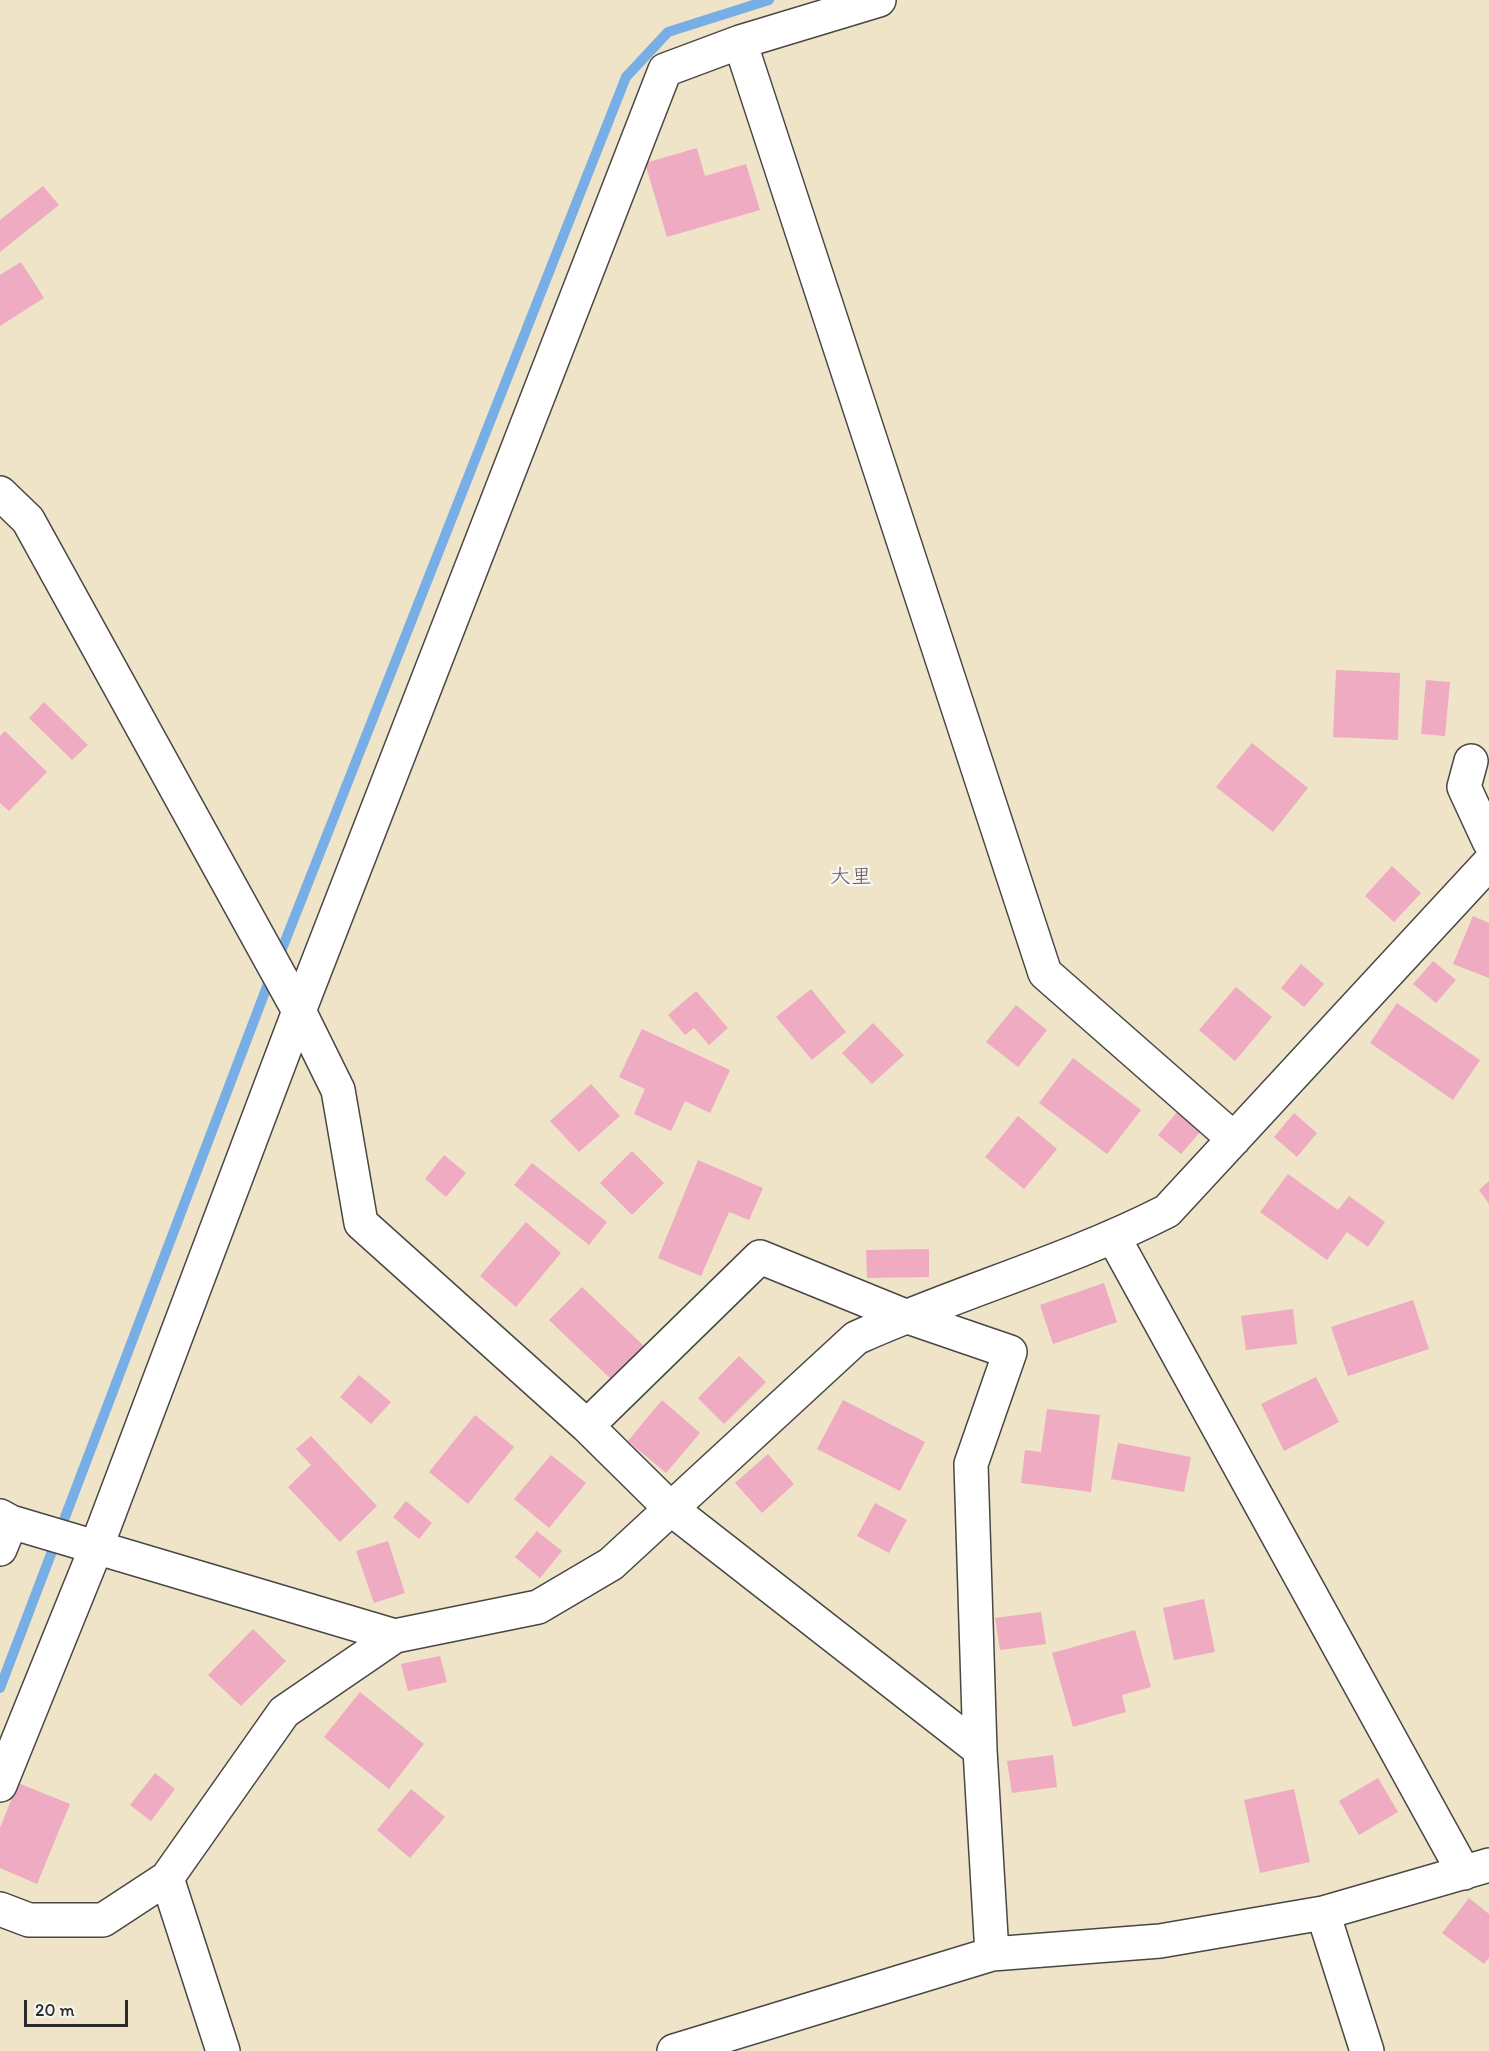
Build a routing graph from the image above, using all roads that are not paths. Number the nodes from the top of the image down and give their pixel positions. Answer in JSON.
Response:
{"nodes":[{"id":1,"x":879,"y":0,"type":"edge"},
{"id":2,"x":740,"y":42,"type":"junction"},
{"id":3,"x":0,"y":493,"type":"edge"},
{"id":4,"x":1471,"y":761,"type":"dead end"},
{"id":5,"x":1489,"y":841,"type":"edge"},
{"id":6,"x":1489,"y":863,"type":"edge"},
{"id":7,"x":299,"y":1011,"type":"junction"},
{"id":8,"x":1234,"y":1139,"type":"junction"},
{"id":9,"x":1114,"y":1238,"type":"junction"},
{"id":10,"x":905,"y":1316,"type":"junction"},
{"id":11,"x":587,"y":1426,"type":"junction"},
{"id":12,"x":670,"y":1508,"type":"junction"},
{"id":13,"x":4,"y":1529,"type":"edge"},
{"id":14,"x":96,"y":1548,"type":"junction"},
{"id":15,"x":395,"y":1636,"type":"junction"},
{"id":16,"x":980,"y":1750,"type":"junction"},
{"id":17,"x":0,"y":1785,"type":"edge"},
{"id":18,"x":1477,"y":1869,"type":"edge"},
{"id":19,"x":167,"y":1878,"type":"junction"},
{"id":20,"x":0,"y":1909,"type":"edge"},
{"id":21,"x":1323,"y":1913,"type":"junction"},
{"id":22,"x":992,"y":1954,"type":"junction"},
{"id":23,"x":223,"y":2051,"type":"edge"},
{"id":24,"x":674,"y":2051,"type":"edge"},
{"id":25,"x":1367,"y":2051,"type":"edge"}],
"edges":[{"from":1,"to":2,"type":"street"},
{"from":2,"to":7,"type":"street"},
{"from":2,"to":8,"type":"street"},
{"from":3,"to":7,"type":"street"},
{"from":4,"to":5,"type":"street"},
{"from":6,"to":8,"type":"street"},
{"from":7,"to":11,"type":"street"},
{"from":7,"to":14,"type":"street"},
{"from":8,"to":9,"type":"street"},
{"from":9,"to":10,"type":"street"},
{"from":9,"to":18,"type":"street"},
{"from":10,"to":11,"type":"street"},
{"from":10,"to":12,"type":"street"},
{"from":10,"to":16,"type":"street"},
{"from":11,"to":12,"type":"street"},
{"from":12,"to":15,"type":"street"},
{"from":12,"to":16,"type":"street"},
{"from":13,"to":14,"type":"street"},
{"from":14,"to":15,"type":"street"},
{"from":14,"to":17,"type":"street"},
{"from":15,"to":19,"type":"street"},
{"from":16,"to":22,"type":"street"},
{"from":18,"to":21,"type":"street"},
{"from":19,"to":20,"type":"street"},
{"from":19,"to":23,"type":"street"},
{"from":21,"to":22,"type":"street"},
{"from":21,"to":25,"type":"street"},
{"from":22,"to":24,"type":"street"}]}
